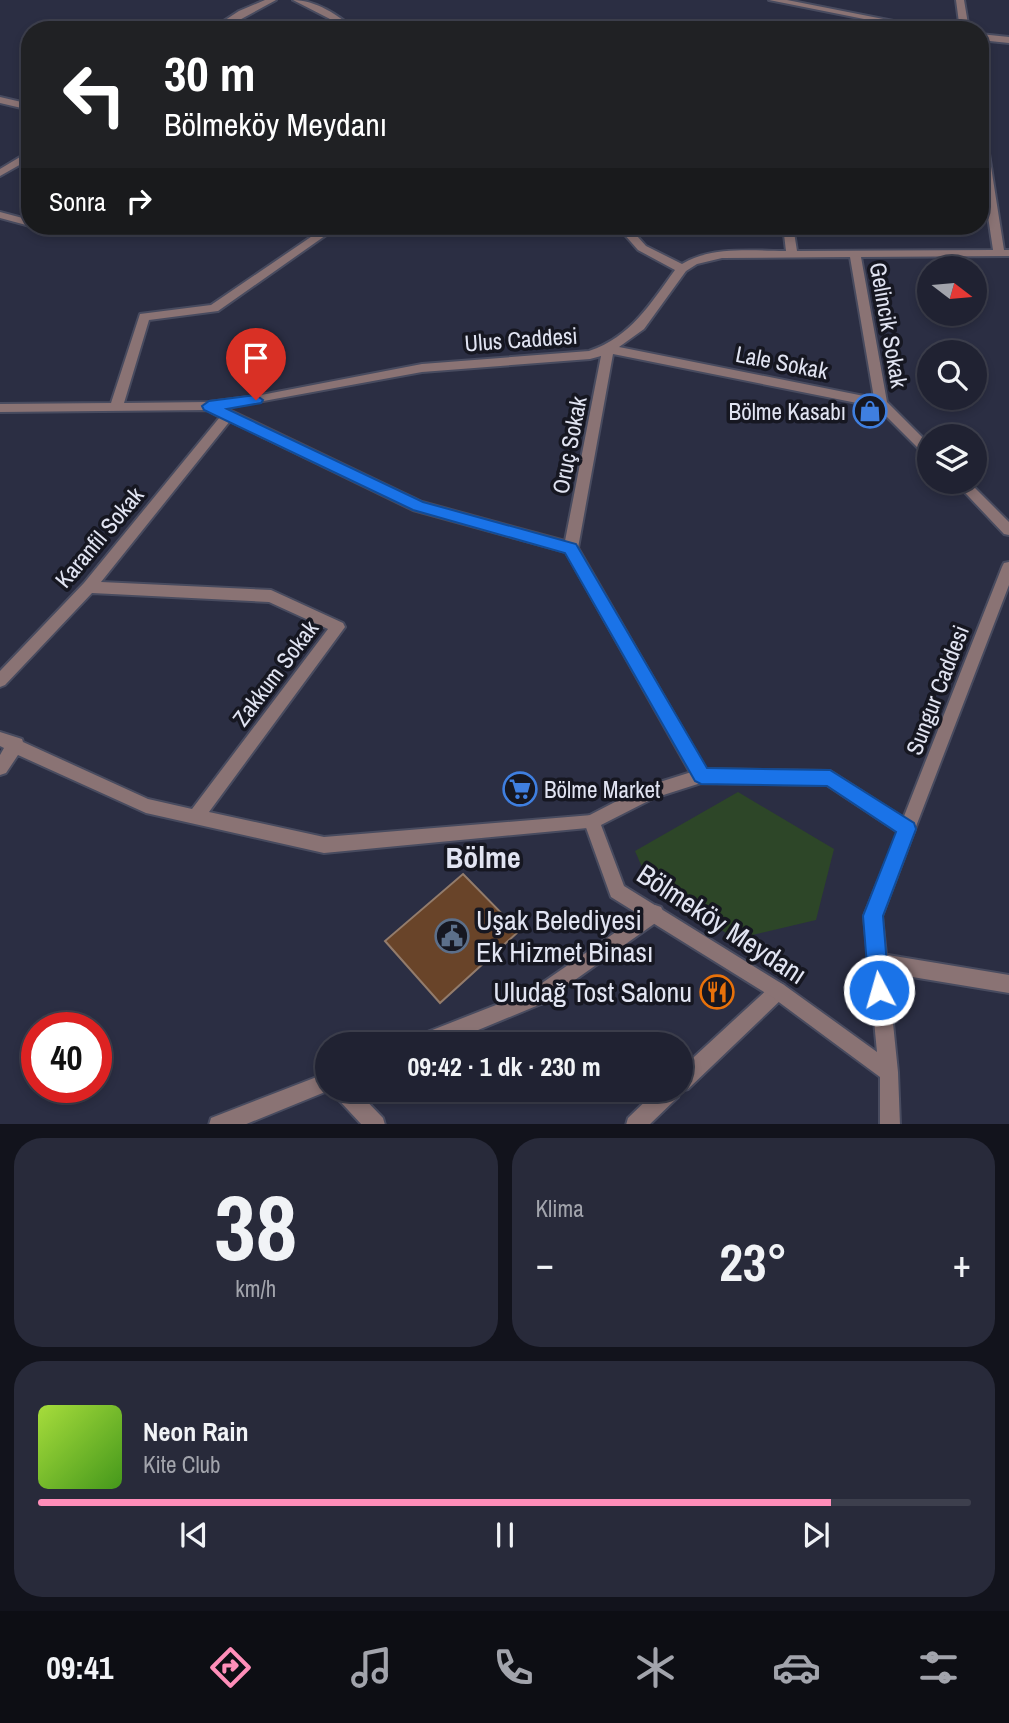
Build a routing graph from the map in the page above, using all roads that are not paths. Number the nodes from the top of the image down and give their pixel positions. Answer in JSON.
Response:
{"nodes":[{"id":1,"x":272,"y":0,"type":"edge"},
{"id":2,"x":297,"y":0,"type":"edge"},
{"id":3,"x":773,"y":0,"type":"edge"},
{"id":4,"x":960,"y":0,"type":"edge"},
{"id":5,"x":229,"y":21,"type":"edge"},
{"id":6,"x":339,"y":21,"type":"edge"},
{"id":7,"x":886,"y":21,"type":"edge"},
{"id":8,"x":964,"y":21,"type":"edge"},
{"id":9,"x":989,"y":38,"type":"edge"},
{"id":10,"x":1009,"y":40,"type":"edge"},
{"id":11,"x":0,"y":100,"type":"edge"},
{"id":12,"x":21,"y":105,"type":"edge"},
{"id":13,"x":21,"y":160,"type":"edge"},
{"id":14,"x":0,"y":173,"type":"edge"},
{"id":15,"x":989,"y":175,"type":"edge"},
{"id":16,"x":0,"y":215,"type":"edge"},
{"id":17,"x":21,"y":221,"type":"edge"},
{"id":18,"x":321,"y":235,"type":"edge"},
{"id":19,"x":630,"y":235,"type":"edge"},
{"id":20,"x":789,"y":235,"type":"edge"},
{"id":21,"x":1004,"y":253,"type":"edge"},
{"id":22,"x":792,"y":254,"type":"junction"},
{"id":23,"x":855,"y":254,"type":"junction"},
{"id":24,"x":682,"y":269,"type":"junction"},
{"id":25,"x":608,"y":349,"type":"junction"},
{"id":26,"x":881,"y":404,"type":"junction"},
{"id":27,"x":209,"y":406,"type":"junction"},
{"id":28,"x":0,"y":408,"type":"edge"},
{"id":29,"x":116,"y":408,"type":"junction"},
{"id":30,"x":227,"y":417,"type":"junction"},
{"id":31,"x":917,"y":439,"type":"edge"},
{"id":32,"x":973,"y":494,"type":"edge"},
{"id":33,"x":1009,"y":530,"type":"edge"},
{"id":34,"x":571,"y":548,"type":"junction"},
{"id":35,"x":1009,"y":567,"type":"edge"},
{"id":36,"x":89,"y":587,"type":"junction"},
{"id":37,"x":0,"y":681,"type":"edge"},
{"id":38,"x":8,"y":741,"type":"edge"},
{"id":39,"x":0,"y":768,"type":"edge"},
{"id":40,"x":701,"y":776,"type":"junction"},
{"id":41,"x":196,"y":817,"type":"junction"},
{"id":42,"x":592,"y":822,"type":"junction"},
{"id":43,"x":907,"y":829,"type":"junction"},
{"id":44,"x":655,"y":914,"type":"junction"},
{"id":45,"x":876,"y":962,"type":"junction"},
{"id":46,"x":1009,"y":984,"type":"edge"},
{"id":47,"x":778,"y":991,"type":"junction"},
{"id":48,"x":451,"y":1032,"type":"edge"},
{"id":49,"x":693,"y":1071,"type":"edge"},
{"id":50,"x":889,"y":1072,"type":"junction"},
{"id":51,"x":315,"y":1087,"type":"edge"},
{"id":52,"x":354,"y":1102,"type":"edge"},
{"id":53,"x":659,"y":1102,"type":"edge"},
{"id":54,"x":221,"y":1124,"type":"edge"},
{"id":55,"x":375,"y":1124,"type":"edge"},
{"id":56,"x":636,"y":1124,"type":"edge"},
{"id":57,"x":890,"y":1124,"type":"edge"}],
"edges":[{"from":1,"to":5,"type":"street"},
{"from":2,"to":6,"type":"street"},
{"from":3,"to":7,"type":"street"},
{"from":4,"to":8,"type":"street"},
{"from":9,"to":10,"type":"street"},
{"from":11,"to":12,"type":"street"},
{"from":13,"to":14,"type":"street"},
{"from":15,"to":21,"type":"street"},
{"from":16,"to":17,"type":"street"},
{"from":18,"to":29,"type":"street"},
{"from":19,"to":24,"type":"street"},
{"from":20,"to":22,"type":"street"},
{"from":21,"to":23,"type":"street"},
{"from":22,"to":23,"type":"street"},
{"from":22,"to":24,"type":"street"},
{"from":23,"to":26,"type":"street","name":"Gelincik Sokak"},
{"from":24,"to":25,"type":"street","name":"Ulus Caddesi"},
{"from":25,"to":26,"type":"street","name":"Lale Sokak"},
{"from":25,"to":27,"type":"street","name":"Ulus Caddesi"},
{"from":25,"to":34,"type":"street","name":"Oruç Sokak"},
{"from":26,"to":31,"type":"street"},
{"from":27,"to":29,"type":"street","name":"Ulus Caddesi"},
{"from":27,"to":30,"type":"street"},
{"from":28,"to":29,"type":"street","name":"Ulus Caddesi"},
{"from":30,"to":34,"type":"street"},
{"from":30,"to":36,"type":"street","name":"Karanfil Sokak"},
{"from":32,"to":33,"type":"street"},
{"from":34,"to":40,"type":"street"},
{"from":35,"to":43,"type":"street","name":"Sungur Caddesi"},
{"from":36,"to":37,"type":"street","name":"Karanfil Sokak"},
{"from":36,"to":41,"type":"street","name":"Zakkum Sokak"},
{"from":38,"to":39,"type":"street"},
{"from":38,"to":41,"type":"street"},
{"from":40,"to":42,"type":"street"},
{"from":40,"to":43,"type":"street"},
{"from":41,"to":42,"type":"street"},
{"from":42,"to":44,"type":"street","name":"Bölmeköy Meydanı"},
{"from":43,"to":45,"type":"street"},
{"from":44,"to":47,"type":"street","name":"Bölmeköy Meydanı"},
{"from":44,"to":48,"type":"street"},
{"from":45,"to":46,"type":"street"},
{"from":45,"to":50,"type":"street"},
{"from":47,"to":49,"type":"street"},
{"from":47,"to":50,"type":"street","name":"Bölmeköy Meydanı"},
{"from":50,"to":57,"type":"street"},
{"from":51,"to":54,"type":"street"},
{"from":52,"to":55,"type":"street"},
{"from":53,"to":56,"type":"street"}]}
